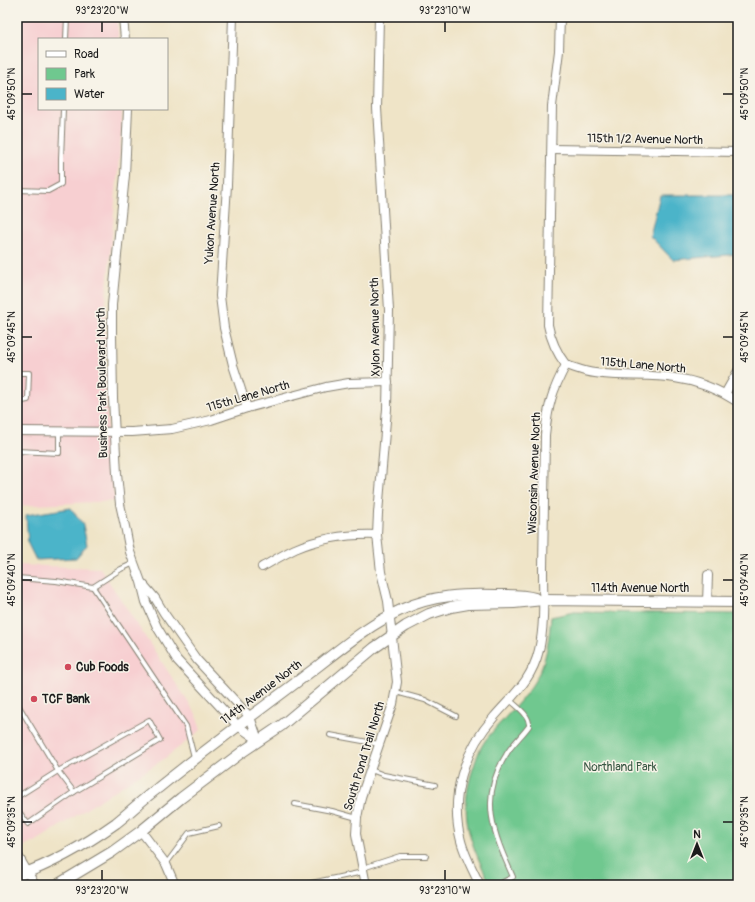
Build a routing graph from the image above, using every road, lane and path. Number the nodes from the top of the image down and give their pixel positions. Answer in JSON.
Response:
{"nodes":[{"id":1,"x":67,"y":17,"type":"edge"},
{"id":2,"x":122,"y":17,"type":"edge"},
{"id":3,"x":233,"y":17,"type":"edge"},
{"id":4,"x":379,"y":17,"type":"edge"},
{"id":5,"x":560,"y":17,"type":"edge"},
{"id":6,"x":66,"y":38,"type":"edge"},
{"id":7,"x":125,"y":38,"type":"edge"},
{"id":8,"x":63,"y":110,"type":"edge"},
{"id":9,"x":128,"y":110,"type":"edge"},
{"id":10,"x":552,"y":149,"type":"junction"},
{"id":11,"x":738,"y":152,"type":"edge"},
{"id":12,"x":17,"y":190,"type":"edge"},
{"id":13,"x":566,"y":365,"type":"junction"},
{"id":14,"x":738,"y":371,"type":"edge"},
{"id":15,"x":17,"y":373,"type":"edge"},
{"id":16,"x":388,"y":382,"type":"junction"},
{"id":17,"x":725,"y":394,"type":"junction"},
{"id":18,"x":17,"y":402,"type":"edge"},
{"id":19,"x":738,"y":402,"type":"edge"},
{"id":20,"x":247,"y":408,"type":"junction"},
{"id":21,"x":17,"y":431,"type":"edge"},
{"id":22,"x":59,"y":432,"type":"junction"},
{"id":23,"x":114,"y":432,"type":"junction"},
{"id":24,"x":17,"y":451,"type":"edge"},
{"id":25,"x":377,"y":535,"type":"junction"},
{"id":26,"x":134,"y":563,"type":"junction"},
{"id":27,"x":262,"y":567,"type":"dead end"},
{"id":28,"x":708,"y":575,"type":"dead end"},
{"id":29,"x":17,"y":578,"type":"edge"},
{"id":30,"x":141,"y":582,"type":"junction"},
{"id":31,"x":93,"y":587,"type":"junction"},
{"id":32,"x":543,"y":600,"type":"junction"},
{"id":33,"x":707,"y":602,"type":"junction"},
{"id":34,"x":738,"y":602,"type":"edge"},
{"id":35,"x":390,"y":615,"type":"junction"},
{"id":36,"x":392,"y":634,"type":"junction"},
{"id":37,"x":396,"y":692,"type":"junction"},
{"id":38,"x":510,"y":700,"type":"junction"},
{"id":39,"x":17,"y":703,"type":"edge"},
{"id":40,"x":456,"y":716,"type":"dead end"},
{"id":41,"x":250,"y":717,"type":"junction"},
{"id":42,"x":238,"y":726,"type":"junction"},
{"id":43,"x":330,"y":735,"type":"dead end"},
{"id":44,"x":258,"y":740,"type":"junction"},
{"id":45,"x":379,"y":744,"type":"junction"},
{"id":46,"x":195,"y":760,"type":"junction"},
{"id":47,"x":370,"y":770,"type":"junction"},
{"id":48,"x":58,"y":771,"type":"junction"},
{"id":49,"x":435,"y":786,"type":"dead end"},
{"id":50,"x":74,"y":792,"type":"junction"},
{"id":51,"x":17,"y":797,"type":"edge"},
{"id":52,"x":295,"y":804,"type":"dead end"},
{"id":53,"x":17,"y":809,"type":"edge"},
{"id":54,"x":357,"y":818,"type":"junction"},
{"id":55,"x":219,"y":826,"type":"dead end"},
{"id":56,"x":141,"y":831,"type":"junction"},
{"id":57,"x":17,"y":854,"type":"edge"},
{"id":58,"x":426,"y":856,"type":"dead end"},
{"id":59,"x":166,"y":864,"type":"junction"},
{"id":60,"x":363,"y":870,"type":"junction"},
{"id":61,"x":28,"y":872,"type":"junction"},
{"id":62,"x":17,"y":876,"type":"edge"},
{"id":63,"x":35,"y":885,"type":"edge"},
{"id":64,"x":57,"y":885,"type":"edge"},
{"id":65,"x":175,"y":885,"type":"edge"},
{"id":66,"x":302,"y":885,"type":"edge"},
{"id":67,"x":366,"y":885,"type":"edge"},
{"id":68,"x":480,"y":885,"type":"edge"},
{"id":69,"x":497,"y":885,"type":"edge"}],
"edges":[{"from":1,"to":6,"type":"lane"},
{"from":2,"to":7,"type":"street"},
{"from":3,"to":20,"type":"street","name":"Yukon Avenue North"},
{"from":4,"to":16,"type":"street","name":"Xylon Avenue North"},
{"from":5,"to":10,"type":"street"},
{"from":8,"to":12,"type":"lane"},
{"from":9,"to":23,"type":"street","name":"Business Park Boulevard North"},
{"from":10,"to":11,"type":"street","name":"115th 1/2 Avenue North"},
{"from":10,"to":13,"type":"street"},
{"from":13,"to":17,"type":"street","name":"115th Lane North"},
{"from":13,"to":32,"type":"street","name":"Wisconsin Avenue North"},
{"from":14,"to":17,"type":"street"},
{"from":15,"to":18,"type":"lane"},
{"from":16,"to":20,"type":"street","name":"115th Lane North"},
{"from":16,"to":25,"type":"street","name":"Xylon Avenue North"},
{"from":17,"to":19,"type":"street","name":"115th Lane North"},
{"from":20,"to":23,"type":"street","name":"115th Lane North"},
{"from":21,"to":22,"type":"street","name":"115th Lane North"},
{"from":22,"to":23,"type":"street","name":"115th Lane North"},
{"from":22,"to":24,"type":"lane"},
{"from":23,"to":26,"type":"street","name":"Business Park Boulevard North"},
{"from":25,"to":27,"type":"street"},
{"from":25,"to":35,"type":"street","name":"Xylon Avenue North"},
{"from":26,"to":30,"type":"street","name":"Business Park Boulevard North"},
{"from":26,"to":31,"type":"lane"},
{"from":28,"to":33,"type":"street"},
{"from":29,"to":31,"type":"lane"},
{"from":30,"to":41,"type":"street","name":"Business Park Boulevard North"},
{"from":30,"to":42,"type":"street","name":"Business Park Boulevard North"},
{"from":31,"to":46,"type":"lane"},
{"from":32,"to":33,"type":"street","name":"114th Avenue North"},
{"from":32,"to":35,"type":"street","name":"114th Avenue North"},
{"from":32,"to":36,"type":"street","name":"114th Avenue North"},
{"from":32,"to":38,"type":"street","name":"Wisconsin Avenue North"},
{"from":33,"to":34,"type":"street","name":"114th Avenue North"},
{"from":35,"to":36,"type":"street","name":"Xylon Avenue North"},
{"from":35,"to":41,"type":"street","name":"114th Avenue North"},
{"from":36,"to":37,"type":"street","name":"South Pond Trail North"},
{"from":36,"to":44,"type":"street","name":"114th Avenue North"},
{"from":37,"to":40,"type":"lane"},
{"from":37,"to":45,"type":"street","name":"South Pond Trail North"},
{"from":38,"to":68,"type":"street","name":"Wisconsin Avenue North"},
{"from":38,"to":69,"type":"lane"},
{"from":39,"to":48,"type":"lane"},
{"from":41,"to":42,"type":"street","name":"114th Avenue North"},
{"from":41,"to":44,"type":"street","name":"Business Park Boulevard North"},
{"from":42,"to":44,"type":"street","name":"Business Park Boulevard North"},
{"from":42,"to":46,"type":"street","name":"114th Avenue North"},
{"from":43,"to":45,"type":"lane"},
{"from":44,"to":56,"type":"street","name":"114th Avenue North"},
{"from":45,"to":47,"type":"street","name":"South Pond Trail North"},
{"from":46,"to":61,"type":"street","name":"114th Avenue North"},
{"from":47,"to":49,"type":"lane"},
{"from":47,"to":54,"type":"street","name":"South Pond Trail North"},
{"from":48,"to":50,"type":"lane"},
{"from":48,"to":50,"type":"lane"},
{"from":48,"to":51,"type":"lane"},
{"from":50,"to":53,"type":"lane"},
{"from":52,"to":54,"type":"lane"},
{"from":54,"to":60,"type":"street","name":"South Pond Trail North"},
{"from":55,"to":59,"type":"lane"},
{"from":56,"to":59,"type":"street"},
{"from":56,"to":64,"type":"street","name":"114th Avenue North"},
{"from":57,"to":61,"type":"street"},
{"from":58,"to":60,"type":"lane"},
{"from":59,"to":65,"type":"street"},
{"from":60,"to":66,"type":"lane"},
{"from":60,"to":67,"type":"street","name":"South Pond Trail North"},
{"from":61,"to":62,"type":"street","name":"114th Avenue North"},
{"from":61,"to":63,"type":"street"}]}
